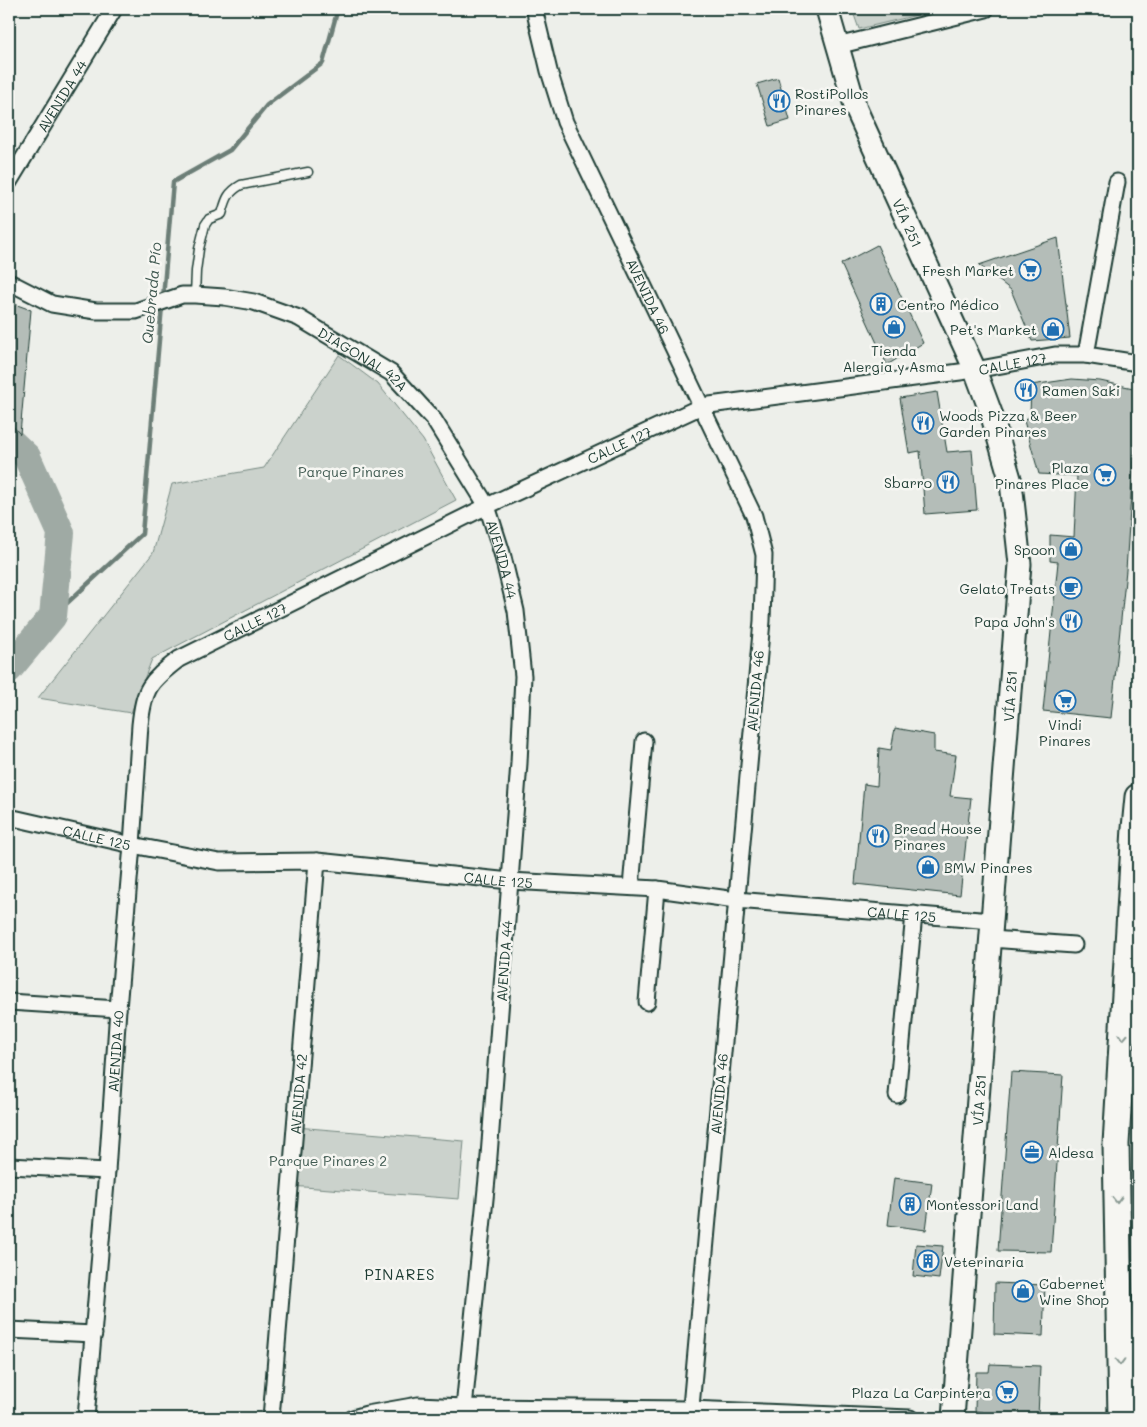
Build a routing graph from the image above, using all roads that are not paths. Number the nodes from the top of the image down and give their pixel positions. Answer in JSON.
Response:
{"nodes":[{"id":1,"x":114,"y":9,"type":"edge"},
{"id":2,"x":535,"y":9,"type":"edge"},
{"id":3,"x":827,"y":9,"type":"edge"},
{"id":4,"x":986,"y":9,"type":"edge"},
{"id":5,"x":837,"y":46,"type":"junction"},
{"id":6,"x":308,"y":172,"type":"dead end"},
{"id":7,"x":9,"y":182,"type":"edge"},
{"id":8,"x":1117,"y":182,"type":"dead end"},
{"id":9,"x":9,"y":282,"type":"edge"},
{"id":10,"x":189,"y":295,"type":"junction"},
{"id":11,"x":1086,"y":355,"type":"junction"},
{"id":12,"x":1138,"y":363,"type":"edge"},
{"id":13,"x":975,"y":370,"type":"junction"},
{"id":14,"x":702,"y":406,"type":"junction"},
{"id":15,"x":487,"y":506,"type":"junction"},
{"id":16,"x":148,"y":687,"type":"joint"},
{"id":17,"x":644,"y":740,"type":"dead end"},
{"id":18,"x":1138,"y":797,"type":"edge"},
{"id":19,"x":9,"y":817,"type":"edge"},
{"id":20,"x":132,"y":845,"type":"junction"},
{"id":21,"x":317,"y":861,"type":"junction"},
{"id":22,"x":510,"y":881,"type":"junction"},
{"id":23,"x":631,"y":887,"type":"junction"},
{"id":24,"x":657,"y":889,"type":"junction"},
{"id":25,"x":736,"y":900,"type":"junction"},
{"id":26,"x":914,"y":914,"type":"junction"},
{"id":27,"x":992,"y":930,"type":"junction"},
{"id":28,"x":1074,"y":944,"type":"dead end"},
{"id":29,"x":9,"y":1002,"type":"edge"},
{"id":30,"x":647,"y":1002,"type":"dead end"},
{"id":31,"x":118,"y":1009,"type":"junction"},
{"id":32,"x":897,"y":1095,"type":"dead end"},
{"id":33,"x":9,"y":1166,"type":"edge"},
{"id":34,"x":107,"y":1171,"type":"junction"},
{"id":35,"x":9,"y":1330,"type":"edge"},
{"id":36,"x":94,"y":1334,"type":"junction"},
{"id":37,"x":464,"y":1413,"type":"edge"},
{"id":38,"x":690,"y":1414,"type":"edge"},
{"id":39,"x":86,"y":1418,"type":"edge"},
{"id":40,"x":271,"y":1418,"type":"edge"},
{"id":41,"x":353,"y":1418,"type":"edge"},
{"id":42,"x":910,"y":1418,"type":"edge"},
{"id":43,"x":953,"y":1418,"type":"edge"},
{"id":44,"x":1121,"y":1418,"type":"edge"}],
"edges":[{"from":1,"to":7,"type":"street","name":"AVENIDA 44"},
{"from":2,"to":14,"type":"street","name":"AVENIDA 46"},
{"from":3,"to":5,"type":"main road","name":"VÍA 251"},
{"from":4,"to":5,"type":"street"},
{"from":5,"to":13,"type":"main road","name":"VÍA 251"},
{"from":6,"to":10,"type":"lane"},
{"from":8,"to":11,"type":"street"},
{"from":9,"to":10,"type":"street"},
{"from":10,"to":15,"type":"street","name":"DIAGONAL 42A"},
{"from":11,"to":12,"type":"street","name":"CALLE 127"},
{"from":11,"to":13,"type":"street","name":"CALLE 127"},
{"from":13,"to":14,"type":"street","name":"CALLE 127"},
{"from":13,"to":27,"type":"main road","name":"VÍA 251"},
{"from":14,"to":15,"type":"street","name":"CALLE 127"},
{"from":14,"to":25,"type":"street","name":"AVENIDA 46"},
{"from":15,"to":16,"type":"street","name":"CALLE 127"},
{"from":15,"to":22,"type":"street","name":"AVENIDA 44"},
{"from":16,"to":20,"type":"street","name":"AVENIDA 40"},
{"from":17,"to":23,"type":"street"},
{"from":18,"to":44,"type":"highway","one_way":true},
{"from":19,"to":20,"type":"street","name":"CALLE 125"},
{"from":20,"to":21,"type":"street","name":"CALLE 125"},
{"from":20,"to":31,"type":"street","name":"AVENIDA 40"},
{"from":21,"to":22,"type":"street","name":"CALLE 125"},
{"from":21,"to":40,"type":"street","name":"AVENIDA 42"},
{"from":22,"to":23,"type":"street","name":"CALLE 125"},
{"from":22,"to":37,"type":"street","name":"AVENIDA 44"},
{"from":23,"to":24,"type":"street","name":"CALLE 125"},
{"from":24,"to":25,"type":"street","name":"CALLE 125"},
{"from":24,"to":30,"type":"street"},
{"from":25,"to":26,"type":"street","name":"CALLE 125"},
{"from":25,"to":38,"type":"street","name":"AVENIDA 46"},
{"from":26,"to":27,"type":"street","name":"CALLE 125"},
{"from":26,"to":32,"type":"street"},
{"from":27,"to":28,"type":"street","name":"CALLE 125"},
{"from":27,"to":43,"type":"main road","name":"VÍA 251"},
{"from":29,"to":31,"type":"street"},
{"from":31,"to":34,"type":"street","name":"AVENIDA 40"},
{"from":33,"to":34,"type":"street"},
{"from":34,"to":36,"type":"street","name":"AVENIDA 40"},
{"from":35,"to":36,"type":"street"},
{"from":36,"to":39,"type":"street","name":"AVENIDA 40"},
{"from":37,"to":38,"type":"street"},
{"from":37,"to":41,"type":"street"},
{"from":38,"to":42,"type":"street"}]}
